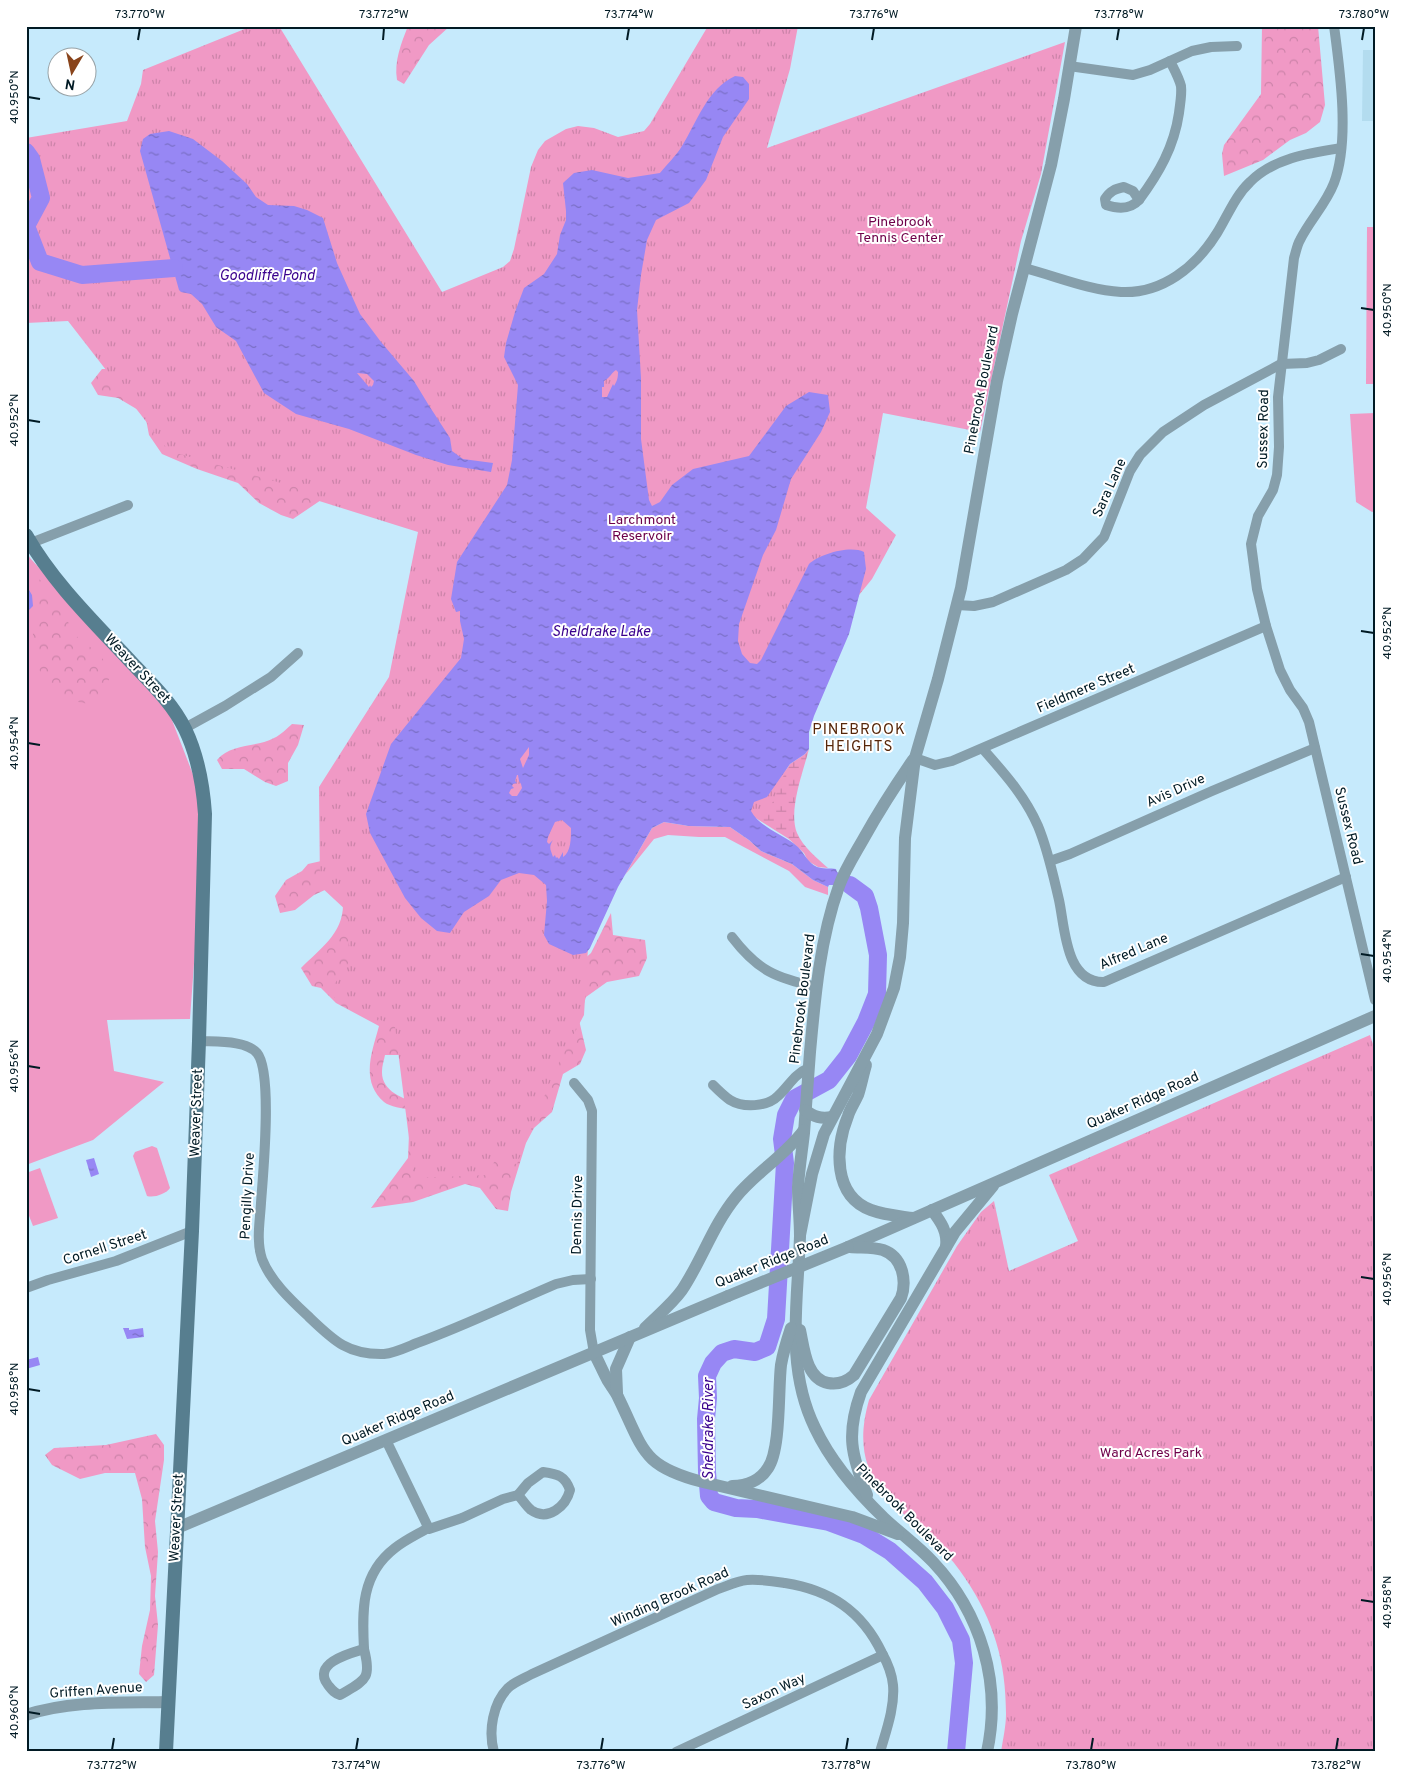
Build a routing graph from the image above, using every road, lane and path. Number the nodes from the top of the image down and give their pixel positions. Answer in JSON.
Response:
{"nodes":[{"id":1,"x":1076,"y":26,"type":"edge"},
{"id":2,"x":1334,"y":26,"type":"edge"},
{"id":3,"x":1237,"y":46,"type":"dead end"},
{"id":4,"x":1170,"y":61,"type":"junction"},
{"id":5,"x":1069,"y":66,"type":"junction"},
{"id":6,"x":1341,"y":148,"type":"junction"},
{"id":7,"x":1139,"y":200,"type":"dead end"},
{"id":8,"x":1024,"y":268,"type":"junction"},
{"id":9,"x":1341,"y":349,"type":"dead end"},
{"id":10,"x":1280,"y":364,"type":"junction"},
{"id":11,"x":128,"y":505,"type":"dead end"},
{"id":12,"x":29,"y":539,"type":"edge"},
{"id":13,"x":957,"y":605,"type":"junction"},
{"id":14,"x":1266,"y":626,"type":"junction"},
{"id":15,"x":298,"y":652,"type":"dead end"},
{"id":16,"x":185,"y":728,"type":"junction"},
{"id":17,"x":983,"y":748,"type":"junction"},
{"id":18,"x":1315,"y":748,"type":"junction"},
{"id":19,"x":915,"y":758,"type":"junction"},
{"id":20,"x":1050,"y":861,"type":"junction"},
{"id":21,"x":1346,"y":877,"type":"junction"},
{"id":22,"x":732,"y":937,"type":"dead end"},
{"id":23,"x":817,"y":987,"type":"junction"},
{"id":24,"x":1375,"y":1000,"type":"edge"},
{"id":25,"x":1375,"y":1016,"type":"edge"},
{"id":26,"x":200,"y":1041,"type":"junction"},
{"id":27,"x":871,"y":1045,"type":"junction"},
{"id":28,"x":809,"y":1068,"type":"junction"},
{"id":29,"x":574,"y":1083,"type":"dead end"},
{"id":30,"x":712,"y":1085,"type":"dead end"},
{"id":31,"x":806,"y":1104,"type":"junction"},
{"id":32,"x":832,"y":1117,"type":"junction"},
{"id":33,"x":804,"y":1130,"type":"junction"},
{"id":34,"x":996,"y":1182,"type":"junction"},
{"id":35,"x":932,"y":1210,"type":"junction"},
{"id":36,"x":913,"y":1218,"type":"junction"},
{"id":37,"x":192,"y":1231,"type":"junction"},
{"id":38,"x":800,"y":1235,"type":"junction"},
{"id":39,"x":848,"y":1247,"type":"junction"},
{"id":40,"x":946,"y":1247,"type":"junction"},
{"id":41,"x":591,"y":1279,"type":"junction"},
{"id":42,"x":26,"y":1288,"type":"edge"},
{"id":43,"x":795,"y":1313,"type":"junction"},
{"id":44,"x":635,"y":1336,"type":"junction"},
{"id":45,"x":594,"y":1353,"type":"junction"},
{"id":46,"x":618,"y":1396,"type":"junction"},
{"id":47,"x":386,"y":1440,"type":"junction"},
{"id":48,"x":725,"y":1486,"type":"junction"},
{"id":49,"x":518,"y":1495,"type":"junction"},
{"id":50,"x":870,"y":1502,"type":"junction"},
{"id":51,"x":176,"y":1528,"type":"junction"},
{"id":52,"x":428,"y":1528,"type":"junction"},
{"id":53,"x":905,"y":1536,"type":"junction"},
{"id":54,"x":364,"y":1649,"type":"junction"},
{"id":55,"x":883,"y":1656,"type":"junction"},
{"id":56,"x":169,"y":1702,"type":"junction"},
{"id":57,"x":26,"y":1716,"type":"edge"},
{"id":58,"x":166,"y":1752,"type":"edge"},
{"id":59,"x":494,"y":1752,"type":"edge"},
{"id":60,"x":676,"y":1752,"type":"edge"},
{"id":61,"x":880,"y":1752,"type":"edge"},
{"id":62,"x":987,"y":1752,"type":"edge"}],
"edges":[{"from":1,"to":5,"type":"street","name":"Pinebrook Boulevard"},
{"from":2,"to":6,"type":"street","name":"Sussex Road"},
{"from":3,"to":4,"type":"street"},
{"from":4,"to":5,"type":"street"},
{"from":4,"to":7,"type":"street"},
{"from":5,"to":8,"type":"street","name":"Pinebrook Boulevard"},
{"from":6,"to":8,"type":"street"},
{"from":6,"to":10,"type":"street","name":"Sussex Road"},
{"from":8,"to":13,"type":"street","name":"Pinebrook Boulevard"},
{"from":9,"to":10,"type":"street","name":"Sara Lane"},
{"from":10,"to":13,"type":"street","name":"Sara Lane"},
{"from":10,"to":14,"type":"street","name":"Sussex Road"},
{"from":11,"to":12,"type":"street"},
{"from":12,"to":16,"type":"main road","name":"Weaver Street"},
{"from":13,"to":19,"type":"street","name":"Pinebrook Boulevard"},
{"from":14,"to":17,"type":"street","name":"Fieldmere Street"},
{"from":14,"to":18,"type":"street","name":"Sussex Road"},
{"from":15,"to":16,"type":"street"},
{"from":16,"to":26,"type":"main road","name":"Weaver Street"},
{"from":17,"to":19,"type":"street","name":"Fieldmere Street"},
{"from":17,"to":20,"type":"street","name":"Alfred Lane"},
{"from":18,"to":20,"type":"street","name":"Avis Drive"},
{"from":18,"to":21,"type":"street","name":"Sussex Road"},
{"from":19,"to":23,"type":"street","name":"Pinebrook Boulevard"},
{"from":19,"to":27,"type":"street","name":"Pinebrook Boulevard"},
{"from":20,"to":21,"type":"street","name":"Alfred Lane"},
{"from":21,"to":24,"type":"street","name":"Sussex Road"},
{"from":22,"to":23,"type":"street"},
{"from":23,"to":28,"type":"street","name":"Pinebrook Boulevard"},
{"from":25,"to":34,"type":"street","name":"Quaker Ridge Road"},
{"from":26,"to":37,"type":"main road","name":"Weaver Street"},
{"from":26,"to":41,"type":"street","name":"Pengilly Drive"},
{"from":27,"to":32,"type":"street","name":"Pinebrook Boulevard"},
{"from":27,"to":36,"type":"street"},
{"from":28,"to":30,"type":"street"},
{"from":28,"to":31,"type":"street","name":"Pinebrook Boulevard"},
{"from":29,"to":41,"type":"street","name":"Dennis Drive"},
{"from":31,"to":32,"type":"street"},
{"from":31,"to":33,"type":"street","name":"Pinebrook Boulevard"},
{"from":32,"to":38,"type":"street","name":"Pinebrook Boulevard"},
{"from":33,"to":38,"type":"street","name":"Pinebrook Boulevard"},
{"from":33,"to":44,"type":"street"},
{"from":34,"to":35,"type":"street","name":"Quaker Ridge Road"},
{"from":34,"to":40,"type":"street"},
{"from":35,"to":36,"type":"street","name":"Quaker Ridge Road"},
{"from":35,"to":40,"type":"street"},
{"from":36,"to":39,"type":"street","name":"Quaker Ridge Road"},
{"from":37,"to":42,"type":"street","name":"Cornell Street"},
{"from":37,"to":51,"type":"main road","name":"Weaver Street"},
{"from":38,"to":43,"type":"street","name":"Pinebrook Boulevard"},
{"from":39,"to":43,"type":"street"},
{"from":39,"to":44,"type":"street","name":"Quaker Ridge Road","bridge":true},
{"from":40,"to":50,"type":"street"},
{"from":41,"to":45,"type":"street","name":"Dennis Drive"},
{"from":43,"to":48,"type":"street"},
{"from":43,"to":50,"type":"street","name":"Pinebrook Boulevard"},
{"from":44,"to":45,"type":"street","name":"Quaker Ridge Road"},
{"from":44,"to":46,"type":"street"},
{"from":45,"to":46,"type":"street"},
{"from":45,"to":47,"type":"street","name":"Quaker Ridge Road"},
{"from":46,"to":48,"type":"street"},
{"from":47,"to":51,"type":"street","name":"Quaker Ridge Road"},
{"from":47,"to":52,"type":"street"},
{"from":48,"to":53,"type":"street"},
{"from":49,"to":49,"type":"street"},
{"from":49,"to":52,"type":"street"},
{"from":50,"to":53,"type":"street","name":"Pinebrook Boulevard"},
{"from":51,"to":56,"type":"main road","name":"Weaver Street"},
{"from":52,"to":54,"type":"street"},
{"from":53,"to":62,"type":"street","name":"Pinebrook Boulevard"},
{"from":54,"to":54,"type":"street"},
{"from":55,"to":59,"type":"street","name":"Winding Brook Road"},
{"from":55,"to":60,"type":"street","name":"Saxon Way"},
{"from":55,"to":61,"type":"street","name":"Winding Brook Road"},
{"from":56,"to":57,"type":"street","name":"Griffen Avenue"},
{"from":56,"to":58,"type":"main road","name":"Weaver Street"}]}
